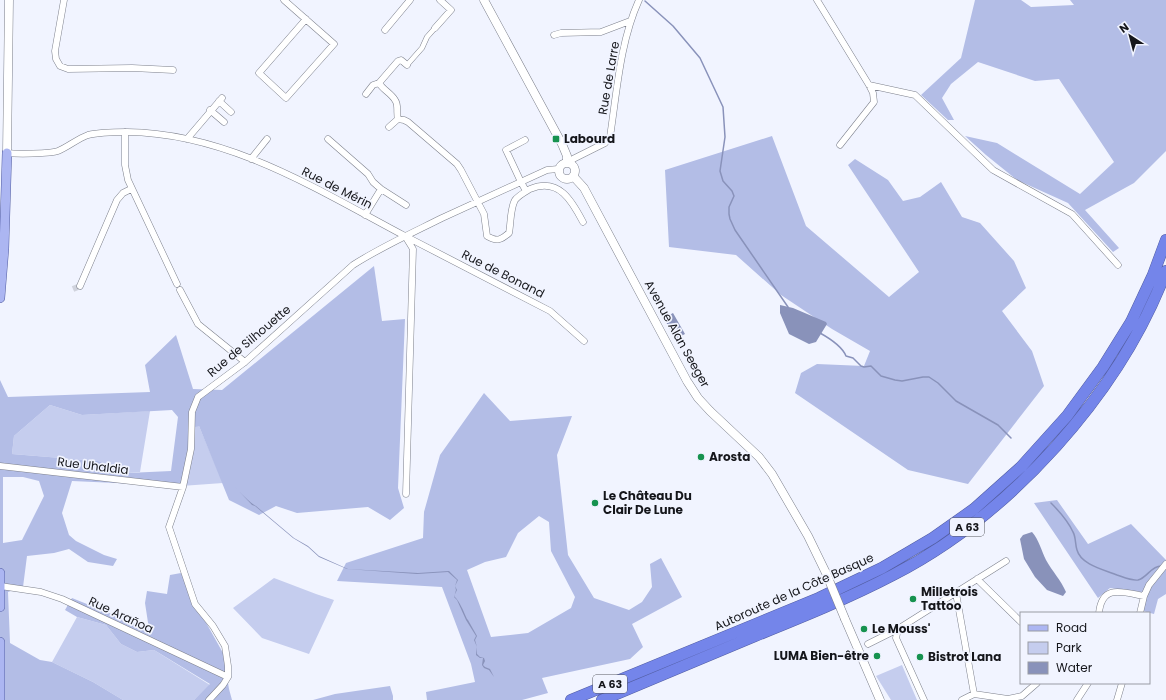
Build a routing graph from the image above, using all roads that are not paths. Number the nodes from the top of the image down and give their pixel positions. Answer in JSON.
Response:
{"nodes":[{"id":1,"x":9,"y":0,"type":"edge"},
{"id":2,"x":64,"y":0,"type":"edge"},
{"id":3,"x":284,"y":0,"type":"edge"},
{"id":4,"x":410,"y":0,"type":"edge"},
{"id":5,"x":440,"y":0,"type":"edge"},
{"id":6,"x":484,"y":0,"type":"edge"},
{"id":7,"x":639,"y":0,"type":"edge"},
{"id":8,"x":817,"y":0,"type":"edge"},
{"id":9,"x":306,"y":19,"type":"junction"},
{"id":10,"x":630,"y":21,"type":"junction"},
{"id":11,"x":435,"y":28,"type":"joint"},
{"id":12,"x":385,"y":30,"type":"dead end"},
{"id":13,"x":554,"y":35,"type":"dead end"},
{"id":14,"x":407,"y":64,"type":"joint"},
{"id":15,"x":173,"y":70,"type":"dead end"},
{"id":16,"x":379,"y":83,"type":"junction"},
{"id":17,"x":869,"y":85,"type":"junction"},
{"id":18,"x":366,"y":94,"type":"dead end"},
{"id":19,"x":210,"y":110,"type":"junction"},
{"id":20,"x":231,"y":112,"type":"dead end"},
{"id":21,"x":398,"y":119,"type":"junction"},
{"id":22,"x":224,"y":122,"type":"dead end"},
{"id":23,"x":389,"y":127,"type":"dead end"},
{"id":24,"x":125,"y":132,"type":"junction"},
{"id":25,"x":187,"y":139,"type":"junction"},
{"id":26,"x":268,"y":139,"type":"dead end"},
{"id":27,"x":328,"y":139,"type":"dead end"},
{"id":28,"x":525,"y":140,"type":"dead end"},
{"id":29,"x":840,"y":145,"type":"dead end"},
{"id":30,"x":7,"y":152,"type":"junction"},
{"id":31,"x":251,"y":159,"type":"junction"},
{"id":32,"x":569,"y":163,"type":"junction"},
{"id":33,"x":558,"y":169,"type":"junction"},
{"id":34,"x":573,"y":176,"type":"junction"},
{"id":35,"x":521,"y":182,"type":"junction"},
{"id":36,"x":131,"y":189,"type":"junction"},
{"id":37,"x":381,"y":189,"type":"junction"},
{"id":38,"x":526,"y":191,"type":"junction"},
{"id":39,"x":477,"y":202,"type":"junction"},
{"id":40,"x":406,"y":205,"type":"dead end"},
{"id":41,"x":365,"y":215,"type":"junction"},
{"id":42,"x":583,"y":222,"type":"dead end"},
{"id":43,"x":405,"y":236,"type":"junction"},
{"id":44,"x":1166,"y":240,"type":"edge"},
{"id":45,"x":1118,"y":265,"type":"dead end"},
{"id":46,"x":1166,"y":271,"type":"edge"},
{"id":47,"x":80,"y":286,"type":"tunnel mouth"},
{"id":48,"x":0,"y":298,"type":"edge"},
{"id":49,"x":584,"y":341,"type":"dead end"},
{"id":50,"x":245,"y":362,"type":"junction"},
{"id":51,"x":0,"y":466,"type":"edge"},
{"id":52,"x":183,"y":487,"type":"junction"},
{"id":53,"x":406,"y":494,"type":"dead end"},
{"id":54,"x":1006,"y":561,"type":"dead end"},
{"id":55,"x":1166,"y":564,"type":"edge"},
{"id":56,"x":0,"y":572,"type":"edge"},
{"id":57,"x":977,"y":579,"type":"junction"},
{"id":58,"x":0,"y":586,"type":"edge"},
{"id":59,"x":956,"y":593,"type":"junction"},
{"id":60,"x":1144,"y":596,"type":"junction"},
{"id":61,"x":0,"y":607,"type":"edge"},
{"id":62,"x":1099,"y":612,"type":"edge"},
{"id":63,"x":1140,"y":612,"type":"edge"},
{"id":64,"x":1020,"y":621,"type":"edge"},
{"id":65,"x":898,"y":629,"type":"junction"},
{"id":66,"x":0,"y":642,"type":"edge"},
{"id":67,"x":868,"y":644,"type":"dead end"},
{"id":68,"x":228,"y":677,"type":"junction"},
{"id":69,"x":1036,"y":684,"type":"edge"},
{"id":70,"x":1087,"y":684,"type":"edge"},
{"id":71,"x":1122,"y":684,"type":"edge"},
{"id":72,"x":974,"y":694,"type":"junction"},
{"id":73,"x":0,"y":700,"type":"edge"},
{"id":74,"x":209,"y":700,"type":"edge"},
{"id":75,"x":572,"y":700,"type":"edge"},
{"id":76,"x":602,"y":700,"type":"edge"},
{"id":77,"x":880,"y":700,"type":"edge"},
{"id":78,"x":924,"y":700,"type":"edge"},
{"id":79,"x":962,"y":700,"type":"edge"},
{"id":80,"x":1077,"y":700,"type":"edge"},
{"id":81,"x":1117,"y":700,"type":"edge"}],
"edges":[{"from":1,"to":30,"type":"main road"},
{"from":2,"to":15,"type":"street"},
{"from":3,"to":9,"type":"street"},
{"from":4,"to":12,"type":"street"},
{"from":5,"to":11,"type":"street"},
{"from":6,"to":32,"type":"main road"},
{"from":7,"to":10,"type":"street","name":"Rue de Larre"},
{"from":8,"to":17,"type":"street"},
{"from":9,"to":9,"type":"street"},
{"from":10,"to":13,"type":"street"},
{"from":10,"to":32,"type":"street","name":"Rue de Larre"},
{"from":11,"to":14,"type":"street"},
{"from":14,"to":16,"type":"street"},
{"from":16,"to":18,"type":"street"},
{"from":16,"to":21,"type":"street"},
{"from":17,"to":29,"type":"street"},
{"from":17,"to":45,"type":"street"},
{"from":19,"to":20,"type":"street"},
{"from":19,"to":22,"type":"street"},
{"from":19,"to":25,"type":"street"},
{"from":21,"to":23,"type":"street"},
{"from":21,"to":39,"type":"street"},
{"from":24,"to":25,"type":"street","name":"Rue de Mérin"},
{"from":24,"to":30,"type":"street","name":"Rue de Mérin"},
{"from":24,"to":36,"type":"street"},
{"from":25,"to":31,"type":"street","name":"Rue de Mérin"},
{"from":26,"to":31,"type":"street"},
{"from":27,"to":37,"type":"street"},
{"from":28,"to":35,"type":"street"},
{"from":30,"to":48,"type":"main road"},
{"from":31,"to":41,"type":"street","name":"Rue de Mérin"},
{"from":32,"to":33,"type":"main road"},
{"from":32,"to":34,"type":"main road"},
{"from":33,"to":34,"type":"main road"},
{"from":33,"to":35,"type":"street","name":"Rue de Silhouette"},
{"from":34,"to":77,"type":"main road","name":"Avenue Alan Seeger","bridge":true},
{"from":35,"to":38,"type":"street"},
{"from":35,"to":39,"type":"street","name":"Rue de Silhouette"},
{"from":36,"to":47,"type":"street"},
{"from":36,"to":50,"type":"street"},
{"from":37,"to":40,"type":"street"},
{"from":37,"to":41,"type":"street"},
{"from":38,"to":39,"type":"street"},
{"from":38,"to":42,"type":"street"},
{"from":39,"to":43,"type":"street","name":"Rue de Silhouette"},
{"from":41,"to":43,"type":"street","name":"Rue de Mérin"},
{"from":43,"to":49,"type":"street","name":"Rue de Bonand"},
{"from":43,"to":50,"type":"street","name":"Rue de Silhouette"},
{"from":43,"to":53,"type":"street"},
{"from":44,"to":75,"type":"highway","name":"Autoroute de la Côte Basque","number":"A 63"},
{"from":46,"to":76,"type":"highway","name":"Autoroute de la Côte Basque","number":"A 63"},
{"from":50,"to":52,"type":"street","name":"Rue de Silhouette"},
{"from":51,"to":52,"type":"street","name":"Rue Uhaldia"},
{"from":52,"to":68,"type":"street","name":"Rue de Silhouette"},
{"from":54,"to":57,"type":"street"},
{"from":55,"to":60,"type":"street"},
{"from":56,"to":58,"type":"main road"},
{"from":57,"to":59,"type":"street"},
{"from":57,"to":64,"type":"street"},
{"from":58,"to":61,"type":"main road"},
{"from":58,"to":68,"type":"street","name":"Rue Arañoa"},
{"from":59,"to":65,"type":"street"},
{"from":59,"to":72,"type":"street"},
{"from":60,"to":62,"type":"street"},
{"from":60,"to":63,"type":"street"},
{"from":65,"to":67,"type":"street"},
{"from":65,"to":78,"type":"street"},
{"from":66,"to":73,"type":"main road"},
{"from":68,"to":74,"type":"street"},
{"from":69,"to":72,"type":"street"},
{"from":70,"to":80,"type":"street"},
{"from":71,"to":81,"type":"street"},
{"from":72,"to":79,"type":"street"}]}
